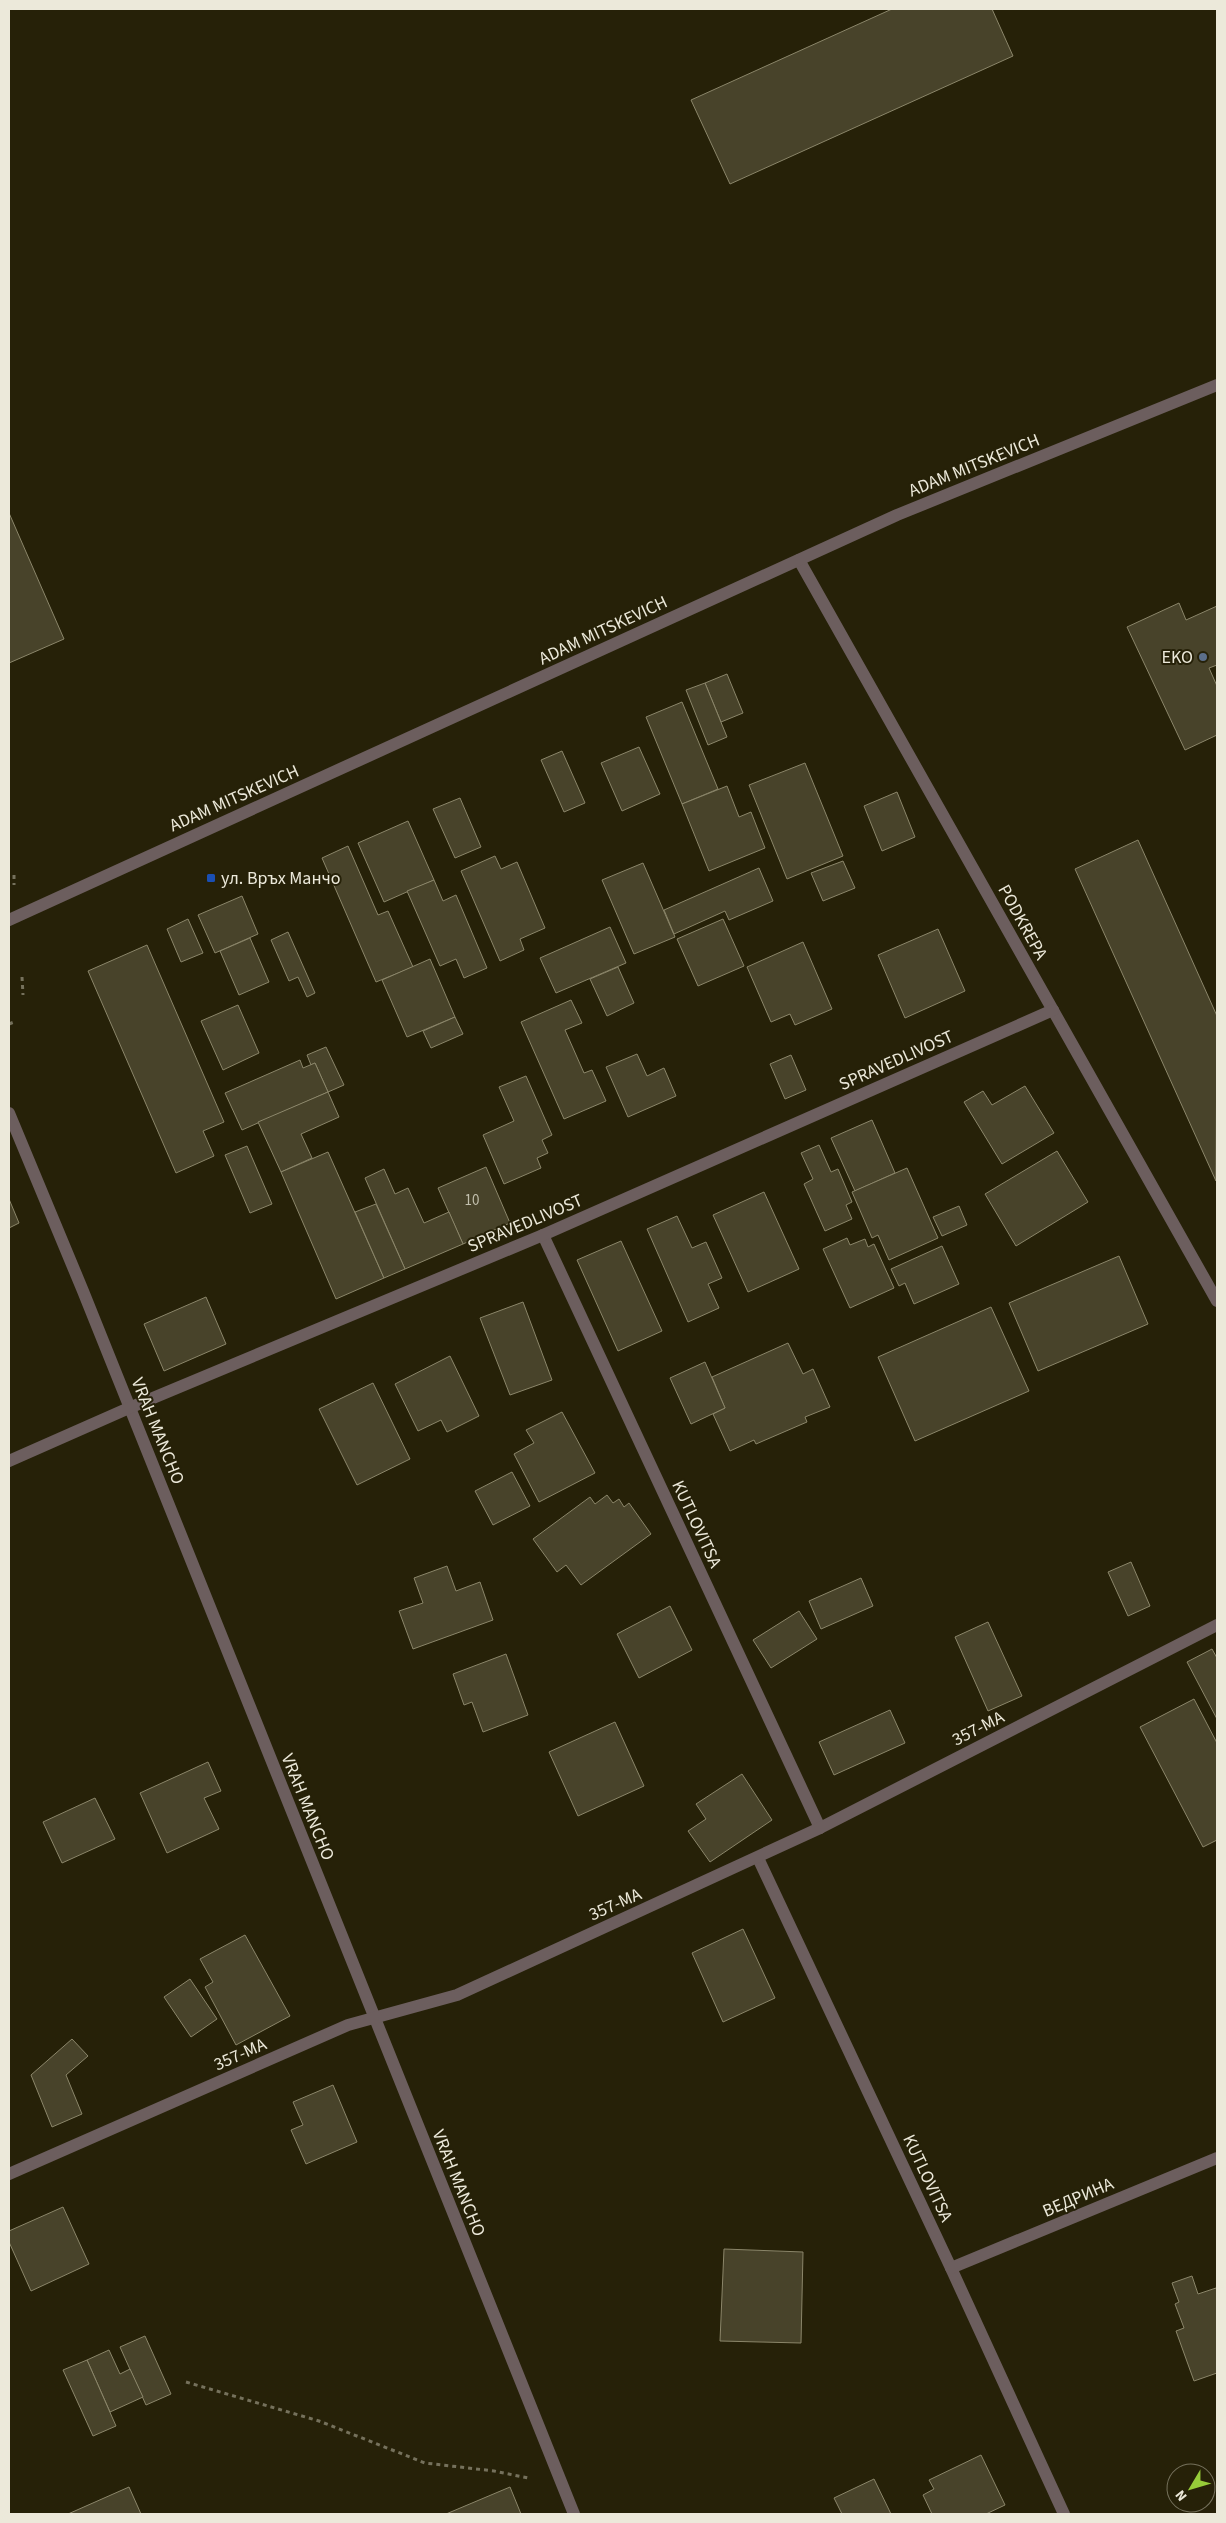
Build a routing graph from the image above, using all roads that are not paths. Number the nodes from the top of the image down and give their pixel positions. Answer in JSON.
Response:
{"nodes":[{"id":1,"x":1217,"y":385,"type":"edge"},
{"id":2,"x":799,"y":560,"type":"junction"},
{"id":3,"x":9,"y":920,"type":"edge"},
{"id":4,"x":1053,"y":1010,"type":"junction"},
{"id":5,"x":9,"y":1114,"type":"edge"},
{"id":6,"x":543,"y":1235,"type":"junction"},
{"id":7,"x":1217,"y":1301,"type":"edge"},
{"id":8,"x":129,"y":1408,"type":"junction"},
{"id":9,"x":9,"y":1461,"type":"edge"},
{"id":10,"x":1217,"y":1625,"type":"edge"},
{"id":11,"x":820,"y":1828,"type":"junction"},
{"id":12,"x":758,"y":1858,"type":"junction"},
{"id":13,"x":373,"y":2018,"type":"junction"},
{"id":14,"x":1217,"y":2158,"type":"edge"},
{"id":15,"x":9,"y":2174,"type":"edge"},
{"id":16,"x":951,"y":2268,"type":"junction"},
{"id":17,"x":574,"y":2514,"type":"edge"},
{"id":18,"x":1064,"y":2514,"type":"edge"}],
"edges":[{"from":1,"to":2,"type":"street","name":"ADAM MITSKEVICH"},
{"from":2,"to":3,"type":"street","name":"ADAM MITSKEVICH"},
{"from":2,"to":4,"type":"street","name":"PODKREPA"},
{"from":4,"to":6,"type":"street","name":"SPRAVEDLIVOST"},
{"from":4,"to":7,"type":"street","name":"PODKREPA"},
{"from":5,"to":8,"type":"street","name":"VRAH MANCHO"},
{"from":6,"to":8,"type":"street","name":"SPRAVEDLIVOST"},
{"from":6,"to":11,"type":"street","name":"KUTLOVITSA"},
{"from":8,"to":9,"type":"street","name":"SPRAVEDLIVOST"},
{"from":8,"to":13,"type":"street","name":"VRAH MANCHO"},
{"from":10,"to":11,"type":"street","name":"357-МА"},
{"from":11,"to":12,"type":"street","name":"357-МА"},
{"from":12,"to":13,"type":"street","name":"357-МА"},
{"from":12,"to":16,"type":"street","name":"KUTLOVITSA"},
{"from":13,"to":15,"type":"street","name":"357-МА"},
{"from":13,"to":17,"type":"street","name":"VRAH MANCHO"},
{"from":14,"to":16,"type":"street","name":"ВЕДРИНА"},
{"from":16,"to":18,"type":"street","name":"KUTLOVITSA"}]}
